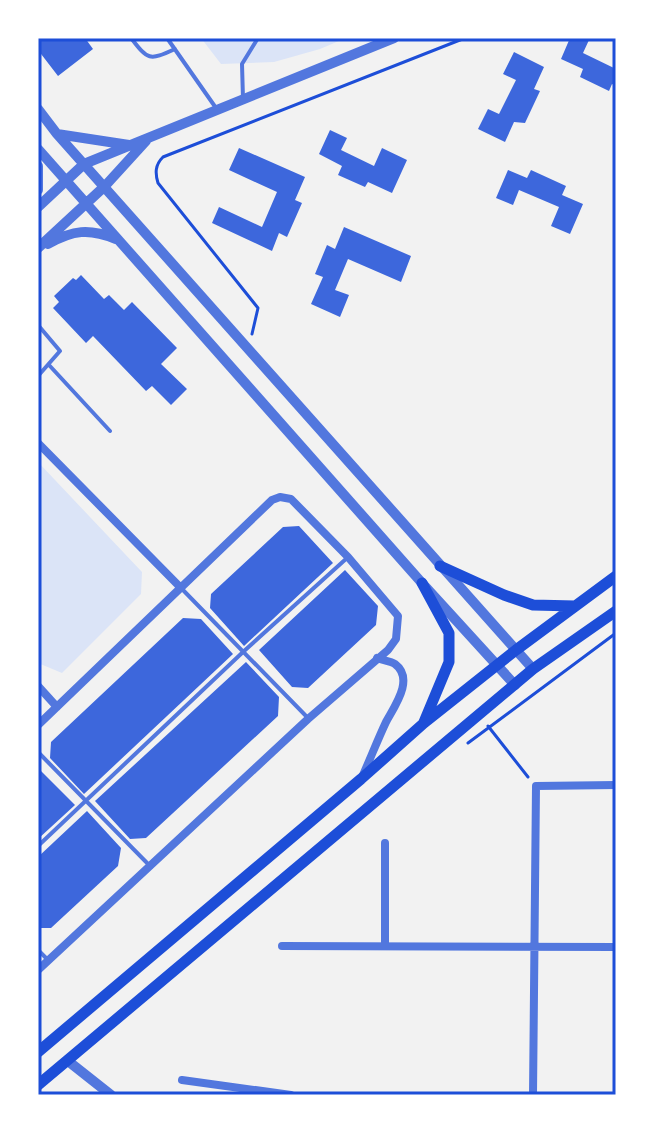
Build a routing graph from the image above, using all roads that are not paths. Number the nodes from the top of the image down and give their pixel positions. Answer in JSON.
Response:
{"nodes":[{"id":1,"x":131,"y":38,"type":"edge"},
{"id":2,"x":167,"y":38,"type":"edge"},
{"id":3,"x":258,"y":38,"type":"edge"},
{"id":4,"x":394,"y":38,"type":"edge"},
{"id":5,"x":175,"y":49,"type":"junction"},
{"id":6,"x":243,"y":100,"type":"junction"},
{"id":7,"x":38,"y":109,"type":"edge"},
{"id":8,"x":218,"y":110,"type":"junction"},
{"id":9,"x":57,"y":134,"type":"junction"},
{"id":10,"x":148,"y":139,"type":"junction"},
{"id":11,"x":130,"y":145,"type":"junction"},
{"id":12,"x":38,"y":149,"type":"edge"},
{"id":13,"x":84,"y":164,"type":"junction"},
{"id":14,"x":38,"y":166,"type":"edge"},
{"id":15,"x":66,"y":181,"type":"junction"},
{"id":16,"x":105,"y":186,"type":"junction"},
{"id":17,"x":38,"y":190,"type":"edge"},
{"id":18,"x":86,"y":204,"type":"junction"},
{"id":19,"x":38,"y":207,"type":"edge"},
{"id":20,"x":118,"y":240,"type":"junction"},
{"id":21,"x":38,"y":249,"type":"edge"},
{"id":22,"x":38,"y":325,"type":"edge"},
{"id":23,"x":49,"y":365,"type":"junction"},
{"id":24,"x":38,"y":376,"type":"edge"},
{"id":25,"x":110,"y":431,"type":"dead end"},
{"id":26,"x":38,"y":443,"type":"edge"},
{"id":27,"x":348,"y":557,"type":"junction"},
{"id":28,"x":440,"y":566,"type":"junction"},
{"id":29,"x":616,"y":576,"type":"edge"},
{"id":30,"x":422,"y":583,"type":"junction"},
{"id":31,"x":181,"y":588,"type":"junction"},
{"id":32,"x":576,"y":607,"type":"junction"},
{"id":33,"x":616,"y":611,"type":"edge"},
{"id":34,"x":516,"y":650,"type":"junction"},
{"id":35,"x":243,"y":652,"type":"junction"},
{"id":36,"x":377,"y":658,"type":"junction"},
{"id":37,"x":498,"y":665,"type":"junction"},
{"id":38,"x":533,"y":669,"type":"junction"},
{"id":39,"x":515,"y":685,"type":"junction"},
{"id":40,"x":38,"y":686,"type":"edge"},
{"id":41,"x":57,"y":707,"type":"junction"},
{"id":42,"x":308,"y":719,"type":"junction"},
{"id":43,"x":424,"y":723,"type":"junction"},
{"id":44,"x":38,"y":725,"type":"edge"},
{"id":45,"x":38,"y":752,"type":"edge"},
{"id":46,"x":361,"y":779,"type":"junction"},
{"id":47,"x":616,"y":785,"type":"edge"},
{"id":48,"x":84,"y":802,"type":"junction"},
{"id":49,"x":385,"y":843,"type":"dead end"},
{"id":50,"x":38,"y":846,"type":"edge"},
{"id":51,"x":151,"y":867,"type":"junction"},
{"id":52,"x":385,"y":945,"type":"junction"},
{"id":53,"x":282,"y":946,"type":"dead end"},
{"id":54,"x":533,"y":947,"type":"junction"},
{"id":55,"x":616,"y":947,"type":"edge"},
{"id":56,"x":38,"y":950,"type":"edge"},
{"id":57,"x":48,"y":960,"type":"junction"},
{"id":58,"x":38,"y":970,"type":"edge"},
{"id":59,"x":38,"y":1052,"type":"edge"},
{"id":60,"x":68,"y":1061,"type":"junction"},
{"id":61,"x":182,"y":1080,"type":"dead end"},
{"id":62,"x":38,"y":1085,"type":"edge"},
{"id":63,"x":111,"y":1095,"type":"edge"},
{"id":64,"x":291,"y":1095,"type":"edge"},
{"id":65,"x":533,"y":1095,"type":"edge"}],
"edges":[{"from":1,"to":5,"type":"lane"},
{"from":2,"to":5,"type":"lane"},
{"from":3,"to":6,"type":"lane"},
{"from":4,"to":6,"type":"street"},
{"from":5,"to":8,"type":"lane"},
{"from":6,"to":8,"type":"street"},
{"from":7,"to":9,"type":"street"},
{"from":8,"to":10,"type":"street"},
{"from":9,"to":11,"type":"street"},
{"from":9,"to":13,"type":"street"},
{"from":10,"to":11,"type":"street"},
{"from":10,"to":16,"type":"street"},
{"from":11,"to":13,"type":"street"},
{"from":12,"to":15,"type":"street"},
{"from":13,"to":15,"type":"street"},
{"from":13,"to":16,"type":"street"},
{"from":14,"to":17,"type":"street"},
{"from":15,"to":18,"type":"street"},
{"from":15,"to":19,"type":"street"},
{"from":16,"to":18,"type":"street"},
{"from":16,"to":28,"type":"street"},
{"from":18,"to":20,"type":"street"},
{"from":18,"to":21,"type":"street"},
{"from":20,"to":21,"type":"street"},
{"from":20,"to":30,"type":"street"},
{"from":22,"to":23,"type":"lane"},
{"from":23,"to":24,"type":"lane"},
{"from":23,"to":25,"type":"lane"},
{"from":26,"to":31,"type":"street"},
{"from":27,"to":31,"type":"street"},
{"from":27,"to":35,"type":"lane"},
{"from":27,"to":36,"type":"street"},
{"from":28,"to":32,"type":"main road"},
{"from":28,"to":34,"type":"street"},
{"from":29,"to":32,"type":"main road"},
{"from":30,"to":37,"type":"street"},
{"from":30,"to":43,"type":"main road"},
{"from":31,"to":35,"type":"lane"},
{"from":31,"to":41,"type":"street"},
{"from":32,"to":34,"type":"main road"},
{"from":33,"to":38,"type":"main road"},
{"from":34,"to":37,"type":"main road"},
{"from":34,"to":38,"type":"street"},
{"from":35,"to":42,"type":"lane"},
{"from":35,"to":48,"type":"lane"},
{"from":36,"to":42,"type":"street"},
{"from":36,"to":46,"type":"street"},
{"from":37,"to":39,"type":"street"},
{"from":37,"to":43,"type":"main road"},
{"from":38,"to":39,"type":"main road"},
{"from":39,"to":60,"type":"main road"},
{"from":40,"to":41,"type":"street"},
{"from":41,"to":44,"type":"street"},
{"from":42,"to":51,"type":"street"},
{"from":43,"to":46,"type":"main road"},
{"from":45,"to":48,"type":"lane"},
{"from":46,"to":59,"type":"main road"},
{"from":47,"to":54,"type":"street"},
{"from":48,"to":50,"type":"lane"},
{"from":48,"to":51,"type":"lane"},
{"from":49,"to":52,"type":"street"},
{"from":51,"to":57,"type":"street"},
{"from":52,"to":53,"type":"street"},
{"from":52,"to":54,"type":"street"},
{"from":54,"to":55,"type":"street"},
{"from":54,"to":65,"type":"street"},
{"from":56,"to":57,"type":"lane"},
{"from":57,"to":58,"type":"street"},
{"from":60,"to":62,"type":"main road"},
{"from":60,"to":63,"type":"street"},
{"from":61,"to":64,"type":"street"}]}
